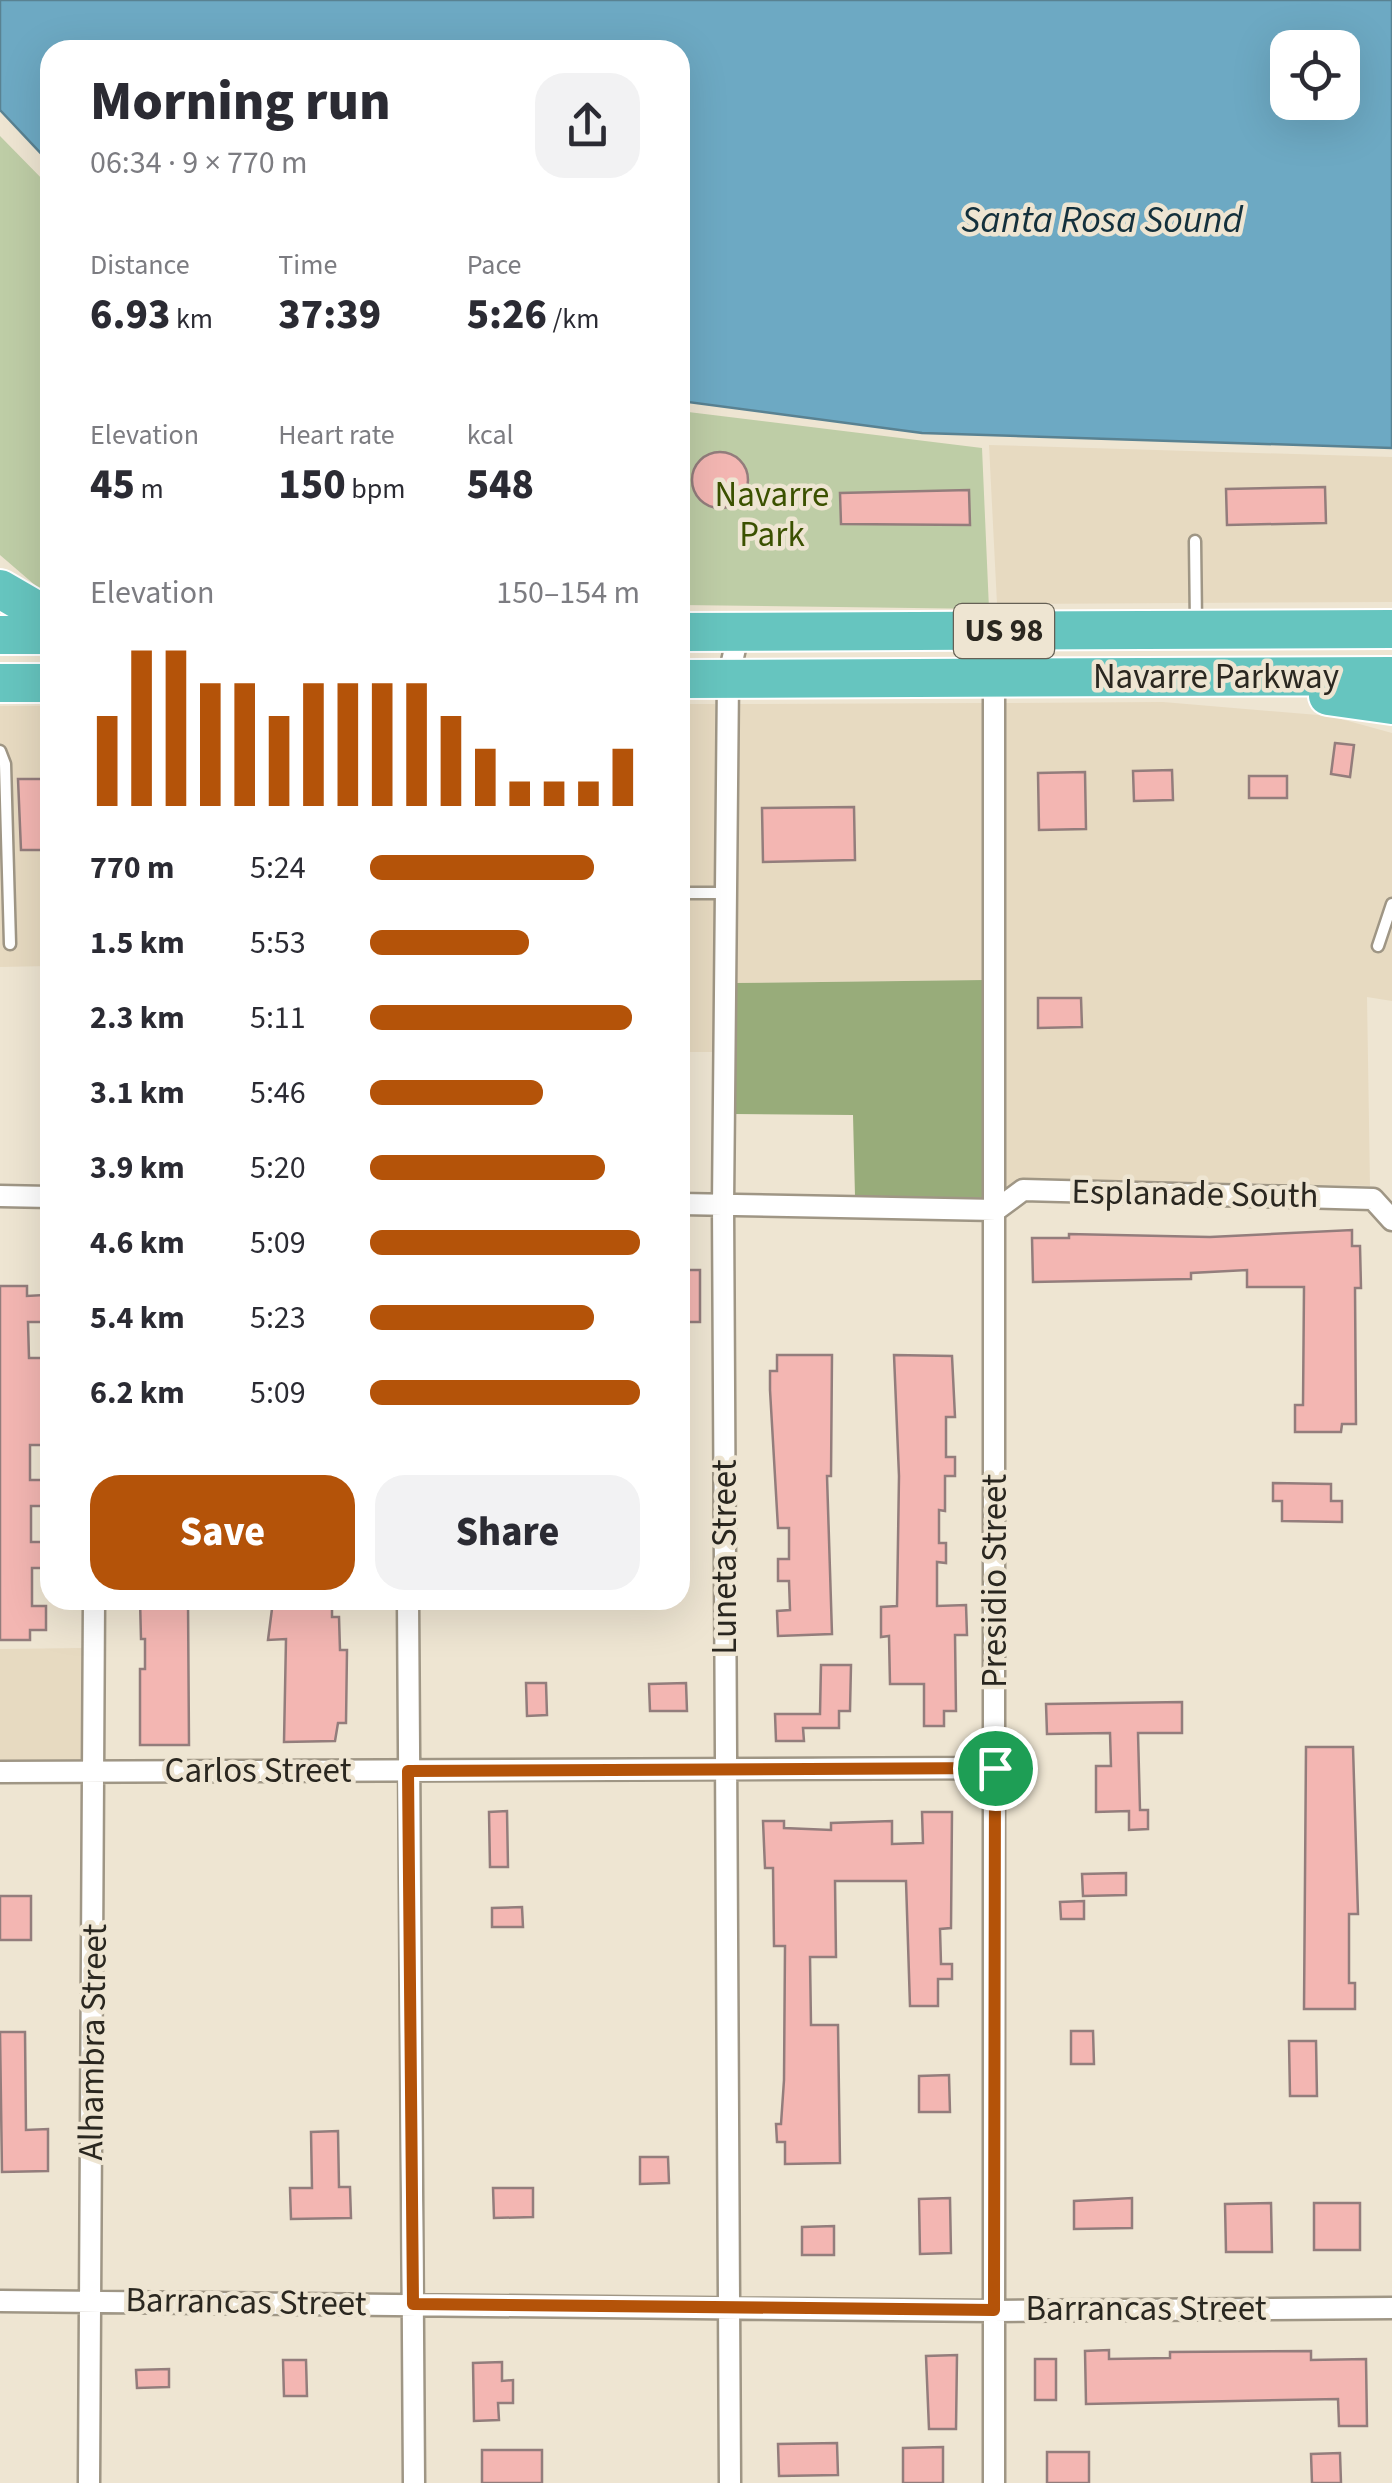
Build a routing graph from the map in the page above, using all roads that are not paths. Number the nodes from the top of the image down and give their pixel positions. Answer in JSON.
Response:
{"nodes":[{"id":1,"x":1195,"y":540,"type":"dead end"},
{"id":2,"x":0,"y":589,"type":"edge"},
{"id":3,"x":40,"y":612,"type":"edge"},
{"id":4,"x":1392,"y":629,"type":"edge"},
{"id":5,"x":1196,"y":630,"type":"junction"},
{"id":6,"x":690,"y":632,"type":"edge"},
{"id":7,"x":739,"y":632,"type":"junction"},
{"id":8,"x":0,"y":635,"type":"edge"},
{"id":9,"x":40,"y":635,"type":"edge"},
{"id":10,"x":1392,"y":653,"type":"edge"},
{"id":11,"x":1392,"y":676,"type":"edge"},
{"id":12,"x":1219,"y":677,"type":"junction"},
{"id":13,"x":728,"y":679,"type":"junction"},
{"id":14,"x":994,"y":679,"type":"junction"},
{"id":15,"x":690,"y":680,"type":"edge"},
{"id":16,"x":0,"y":682,"type":"edge"},
{"id":17,"x":40,"y":683,"type":"edge"},
{"id":18,"x":1392,"y":705,"type":"edge"},
{"id":19,"x":0,"y":751,"type":"edge"},
{"id":20,"x":690,"y":893,"type":"edge"},
{"id":21,"x":727,"y":893,"type":"junction"},
{"id":22,"x":1392,"y":904,"type":"edge"},
{"id":23,"x":10,"y":944,"type":"dead end"},
{"id":24,"x":1378,"y":946,"type":"dead end"},
{"id":25,"x":0,"y":1196,"type":"edge"},
{"id":26,"x":40,"y":1197,"type":"edge"},
{"id":27,"x":690,"y":1204,"type":"edge"},
{"id":28,"x":723,"y":1205,"type":"junction"},
{"id":29,"x":996,"y":1210,"type":"junction"},
{"id":30,"x":1392,"y":1220,"type":"edge"},
{"id":31,"x":94,"y":1610,"type":"edge"},
{"id":32,"x":408,"y":1610,"type":"edge"},
{"id":33,"x":727,"y":1768,"type":"junction"},
{"id":34,"x":995,"y":1768,"type":"junction"},
{"id":35,"x":408,"y":1771,"type":"junction"},
{"id":36,"x":0,"y":1772,"type":"edge"},
{"id":37,"x":95,"y":1772,"type":"junction"},
{"id":38,"x":0,"y":2300,"type":"edge"},
{"id":39,"x":90,"y":2300,"type":"junction"},
{"id":40,"x":413,"y":2304,"type":"junction"},
{"id":41,"x":1392,"y":2308,"type":"edge"},
{"id":42,"x":728,"y":2309,"type":"junction"},
{"id":43,"x":994,"y":2310,"type":"junction"},
{"id":44,"x":89,"y":2483,"type":"edge"},
{"id":45,"x":414,"y":2483,"type":"edge"},
{"id":46,"x":730,"y":2483,"type":"edge"},
{"id":47,"x":994,"y":2483,"type":"edge"}],
"edges":[{"from":1,"to":5,"type":"lane"},
{"from":2,"to":3,"type":"highway"},
{"from":4,"to":5,"type":"highway","name":"Navarre Parkway","number":"US 98"},
{"from":5,"to":7,"type":"highway","name":"Navarre Parkway","number":"US 98"},
{"from":6,"to":7,"type":"highway","name":"Navarre Parkway","number":"US 98"},
{"from":7,"to":13,"type":"street","name":"Luneta Street"},
{"from":8,"to":9,"type":"highway"},
{"from":10,"to":12,"type":"highway"},
{"from":11,"to":12,"type":"highway","name":"Navarre Parkway","number":"US 98"},
{"from":12,"to":14,"type":"highway","name":"Navarre Parkway","number":"US 98"},
{"from":13,"to":14,"type":"highway","name":"Navarre Parkway","number":"US 98"},
{"from":13,"to":15,"type":"highway","name":"Navarre Parkway","number":"US 98"},
{"from":13,"to":21,"type":"street","name":"Luneta Street"},
{"from":14,"to":18,"type":"highway"},
{"from":14,"to":29,"type":"street","name":"Presidio Street"},
{"from":16,"to":17,"type":"highway"},
{"from":19,"to":23,"type":"lane"},
{"from":20,"to":21,"type":"lane"},
{"from":21,"to":28,"type":"street","name":"Luneta Street"},
{"from":22,"to":24,"type":"lane"},
{"from":25,"to":26,"type":"street"},
{"from":27,"to":28,"type":"street"},
{"from":28,"to":29,"type":"street"},
{"from":28,"to":33,"type":"street","name":"Luneta Street"},
{"from":29,"to":30,"type":"street","name":"Esplanade South"},
{"from":29,"to":34,"type":"street","name":"Presidio Street"},
{"from":31,"to":37,"type":"street","name":"Alhambra Street"},
{"from":32,"to":35,"type":"street"},
{"from":33,"to":34,"type":"street","name":"Carlos Street"},
{"from":33,"to":35,"type":"street","name":"Carlos Street"},
{"from":33,"to":42,"type":"street","name":"Luneta Street"},
{"from":34,"to":43,"type":"street","name":"Presidio Street"},
{"from":35,"to":37,"type":"street","name":"Carlos Street"},
{"from":35,"to":40,"type":"street"},
{"from":36,"to":37,"type":"street","name":"Carlos Street"},
{"from":37,"to":39,"type":"street","name":"Alhambra Street"},
{"from":38,"to":39,"type":"street","name":"Barrancas Street"},
{"from":39,"to":40,"type":"street","name":"Barrancas Street"},
{"from":39,"to":44,"type":"street","name":"Alhambra Street"},
{"from":40,"to":42,"type":"street","name":"Barrancas Street"},
{"from":40,"to":45,"type":"street"},
{"from":41,"to":43,"type":"street","name":"Barrancas Street"},
{"from":42,"to":43,"type":"street","name":"Barrancas Street"},
{"from":42,"to":46,"type":"street","name":"Luneta Street"},
{"from":43,"to":47,"type":"street","name":"Presidio Street"}]}
